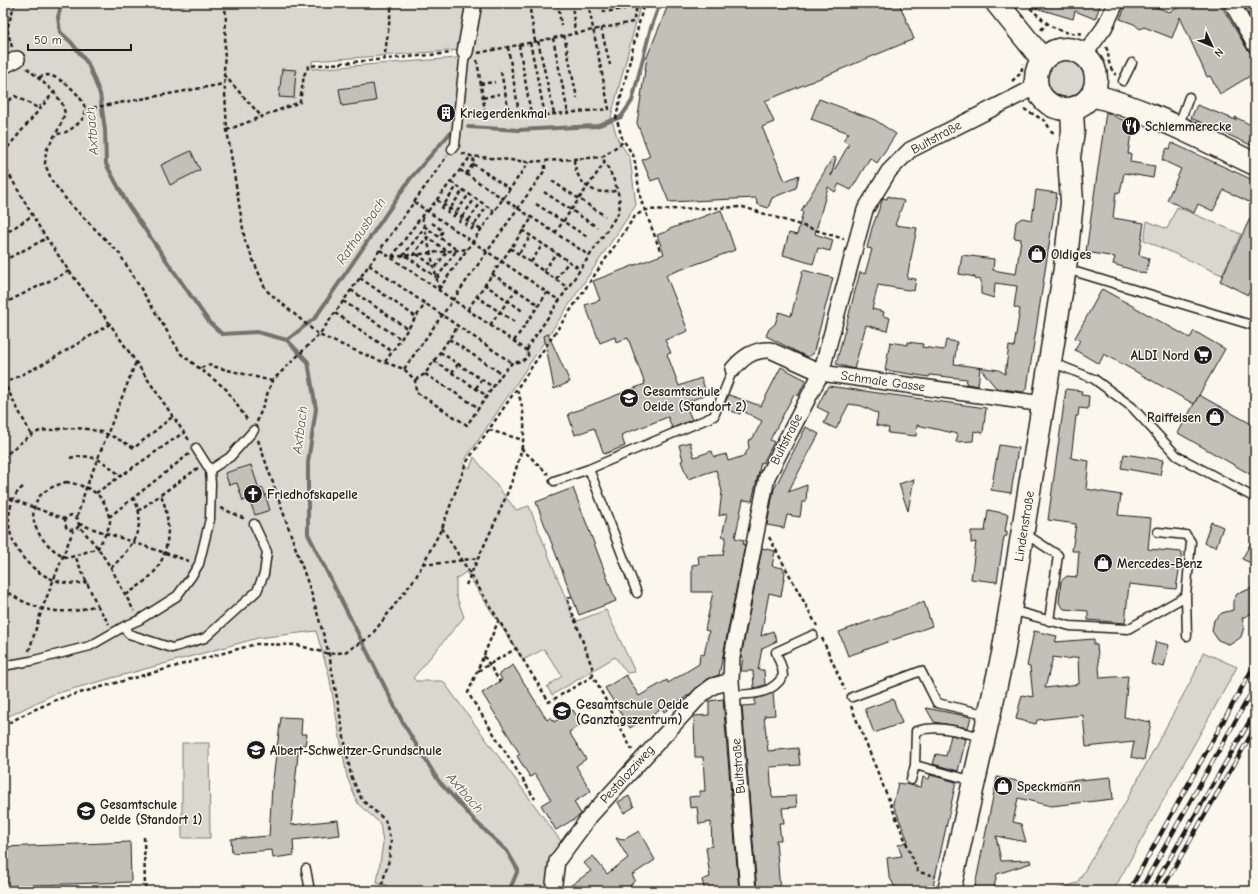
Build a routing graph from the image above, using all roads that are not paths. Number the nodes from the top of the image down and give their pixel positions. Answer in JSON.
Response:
{"nodes":[{"id":1,"x":474,"y":3,"type":"edge"},
{"id":2,"x":997,"y":3,"type":"edge"},
{"id":3,"x":1003,"y":3,"type":"edge"},
{"id":4,"x":1116,"y":3,"type":"edge"},
{"id":5,"x":1235,"y":4,"type":"edge"},
{"id":6,"x":1255,"y":45,"type":"edge"},
{"id":7,"x":471,"y":53,"type":"joint"},
{"id":8,"x":1084,"y":55,"type":"junction"},
{"id":9,"x":1050,"y":56,"type":"junction"},
{"id":10,"x":17,"y":59,"type":"road end"},
{"id":11,"x":1132,"y":63,"type":"dead end"},
{"id":12,"x":3,"y":66,"type":"edge"},
{"id":13,"x":1123,"y":81,"type":"dead end"},
{"id":14,"x":1094,"y":85,"type":"junction"},
{"id":15,"x":1037,"y":86,"type":"junction"},
{"id":16,"x":1189,"y":97,"type":"dead end"},
{"id":17,"x":1065,"y":109,"type":"junction"},
{"id":18,"x":1169,"y":124,"type":"junction"},
{"id":19,"x":453,"y":147,"type":"road end"},
{"id":20,"x":1255,"y":164,"type":"edge"},
{"id":21,"x":1065,"y":268,"type":"junction"},
{"id":22,"x":1255,"y":326,"type":"edge"},
{"id":23,"x":1050,"y":362,"type":"junction"},
{"id":24,"x":733,"y":369,"type":"joint"},
{"id":25,"x":821,"y":373,"type":"junction"},
{"id":26,"x":1044,"y":404,"type":"junction"},
{"id":27,"x":254,"y":430,"type":"road end"},
{"id":28,"x":196,"y":448,"type":"road end"},
{"id":29,"x":589,"y":468,"type":"junction"},
{"id":30,"x":210,"y":470,"type":"junction"},
{"id":31,"x":554,"y":481,"type":"road end"},
{"id":32,"x":1255,"y":498,"type":"edge"},
{"id":33,"x":252,"y":522,"type":"road end"},
{"id":34,"x":1023,"y":532,"type":"junction"},
{"id":35,"x":1158,"y":532,"type":"dead end"},
{"id":36,"x":637,"y":593,"type":"dead end"},
{"id":37,"x":1186,"y":596,"type":"junction"},
{"id":38,"x":1010,"y":610,"type":"junction"},
{"id":39,"x":1049,"y":620,"type":"junction"},
{"id":40,"x":123,"y":627,"type":"junction"},
{"id":41,"x":818,"y":634,"type":"road end"},
{"id":42,"x":1187,"y":636,"type":"dead end"},
{"id":43,"x":3,"y":666,"type":"edge"},
{"id":44,"x":732,"y":688,"type":"junction"},
{"id":45,"x":850,"y":698,"type":"road end"},
{"id":46,"x":990,"y":715,"type":"junction"},
{"id":47,"x":985,"y":737,"type":"junction"},
{"id":48,"x":915,"y":765,"type":"junction"},
{"id":49,"x":911,"y":780,"type":"dead end"},
{"id":50,"x":974,"y":782,"type":"junction"},
{"id":51,"x":306,"y":869,"type":"dead end"},
{"id":52,"x":950,"y":886,"type":"edge"},
{"id":53,"x":310,"y":891,"type":"edge"},
{"id":54,"x":553,"y":891,"type":"edge"},
{"id":55,"x":748,"y":891,"type":"edge"}],
"edges":[{"from":1,"to":7,"type":"street"},
{"from":2,"to":9,"type":"street"},
{"from":3,"to":9,"type":"street"},
{"from":4,"to":8,"type":"street"},
{"from":5,"to":6,"type":"street"},
{"from":7,"to":19,"type":"lane"},
{"from":8,"to":9,"type":"street"},
{"from":8,"to":14,"type":"street"},
{"from":9,"to":15,"type":"street"},
{"from":10,"to":12,"type":"street"},
{"from":11,"to":13,"type":"lane"},
{"from":14,"to":17,"type":"street"},
{"from":14,"to":18,"type":"street"},
{"from":15,"to":17,"type":"street"},
{"from":15,"to":25,"type":"street","name":"Bultstraße"},
{"from":16,"to":18,"type":"lane"},
{"from":17,"to":21,"type":"street","name":"Lindenstraße"},
{"from":18,"to":20,"type":"street"},
{"from":21,"to":22,"type":"lane"},
{"from":21,"to":23,"type":"street","name":"Lindenstraße"},
{"from":23,"to":26,"type":"street","name":"Lindenstraße"},
{"from":23,"to":32,"type":"lane"},
{"from":24,"to":25,"type":"street","name":"Schmale Gasse"},
{"from":24,"to":29,"type":"lane"},
{"from":25,"to":26,"type":"street","name":"Schmale Gasse"},
{"from":25,"to":44,"type":"street","name":"Bultstraße"},
{"from":26,"to":34,"type":"street","name":"Lindenstraße"},
{"from":27,"to":30,"type":"lane"},
{"from":28,"to":30,"type":"lane"},
{"from":29,"to":31,"type":"lane"},
{"from":29,"to":36,"type":"lane"},
{"from":30,"to":40,"type":"lane"},
{"from":33,"to":40,"type":"lane"},
{"from":34,"to":38,"type":"street","name":"Lindenstraße"},
{"from":34,"to":39,"type":"lane"},
{"from":35,"to":37,"type":"lane"},
{"from":37,"to":39,"type":"lane"},
{"from":37,"to":42,"type":"lane"},
{"from":38,"to":39,"type":"lane"},
{"from":38,"to":46,"type":"street","name":"Lindenstraße"},
{"from":40,"to":43,"type":"lane"},
{"from":41,"to":44,"type":"lane"},
{"from":44,"to":54,"type":"street","name":"Pestalozziweg"},
{"from":44,"to":55,"type":"street","name":"Bultstraße"},
{"from":45,"to":46,"type":"lane"},
{"from":46,"to":47,"type":"street","name":"Lindenstraße"},
{"from":47,"to":48,"type":"lane"},
{"from":47,"to":50,"type":"street","name":"Lindenstraße"},
{"from":48,"to":49,"type":"lane"},
{"from":48,"to":50,"type":"lane"},
{"from":50,"to":52,"type":"street","name":"Lindenstraße"},
{"from":51,"to":53,"type":"lane"}]}
